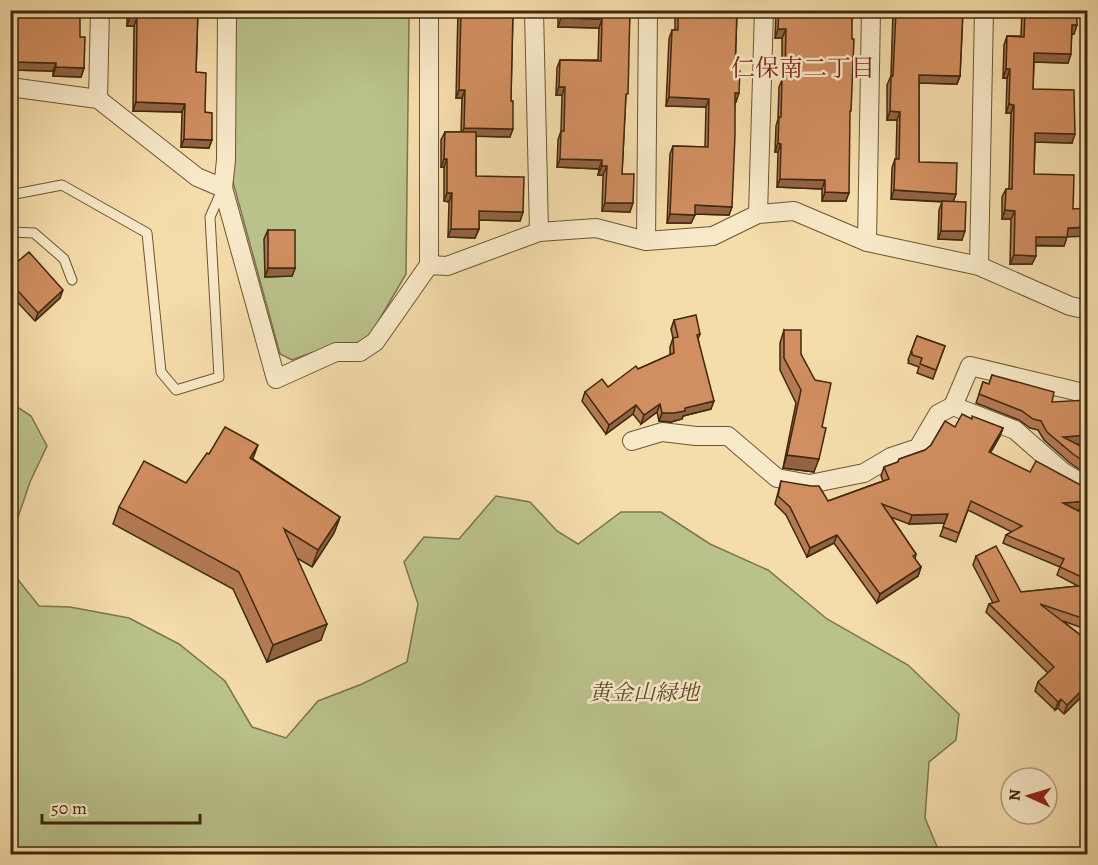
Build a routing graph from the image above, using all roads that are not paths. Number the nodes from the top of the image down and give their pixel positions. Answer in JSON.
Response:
{"nodes":[{"id":1,"x":100,"y":10,"type":"edge"},
{"id":2,"x":227,"y":10,"type":"edge"},
{"id":3,"x":429,"y":10,"type":"edge"},
{"id":4,"x":534,"y":10,"type":"edge"},
{"id":5,"x":648,"y":10,"type":"edge"},
{"id":6,"x":764,"y":10,"type":"edge"},
{"id":7,"x":871,"y":10,"type":"edge"},
{"id":8,"x":984,"y":10,"type":"edge"},
{"id":9,"x":10,"y":87,"type":"edge"},
{"id":10,"x":98,"y":99,"type":"junction"},
{"id":11,"x":223,"y":188,"type":"junction"},
{"id":12,"x":10,"y":195,"type":"edge"},
{"id":13,"x":758,"y":214,"type":"junction"},
{"id":14,"x":10,"y":232,"type":"edge"},
{"id":15,"x":539,"y":232,"type":"junction"},
{"id":16,"x":646,"y":241,"type":"junction"},
{"id":17,"x":867,"y":242,"type":"junction"},
{"id":18,"x":429,"y":265,"type":"junction"},
{"id":19,"x":979,"y":266,"type":"junction"},
{"id":20,"x":72,"y":280,"type":"dead end"},
{"id":21,"x":1088,"y":310,"type":"edge"},
{"id":22,"x":1088,"y":394,"type":"edge"},
{"id":23,"x":954,"y":406,"type":"junction"},
{"id":24,"x":632,"y":441,"type":"dead end"},
{"id":25,"x":1088,"y":487,"type":"edge"}],
"edges":[{"from":1,"to":10,"type":"street"},
{"from":2,"to":11,"type":"street"},
{"from":3,"to":18,"type":"street"},
{"from":4,"to":15,"type":"street"},
{"from":5,"to":16,"type":"street"},
{"from":6,"to":13,"type":"street"},
{"from":7,"to":17,"type":"street"},
{"from":8,"to":19,"type":"street"},
{"from":9,"to":10,"type":"street"},
{"from":10,"to":11,"type":"street"},
{"from":11,"to":12,"type":"lane"},
{"from":11,"to":18,"type":"street"},
{"from":13,"to":16,"type":"street"},
{"from":13,"to":17,"type":"street"},
{"from":14,"to":20,"type":"lane"},
{"from":15,"to":16,"type":"street"},
{"from":15,"to":18,"type":"street"},
{"from":17,"to":19,"type":"street"},
{"from":19,"to":21,"type":"street"},
{"from":22,"to":23,"type":"street"},
{"from":23,"to":24,"type":"street"},
{"from":23,"to":25,"type":"street"}]}
